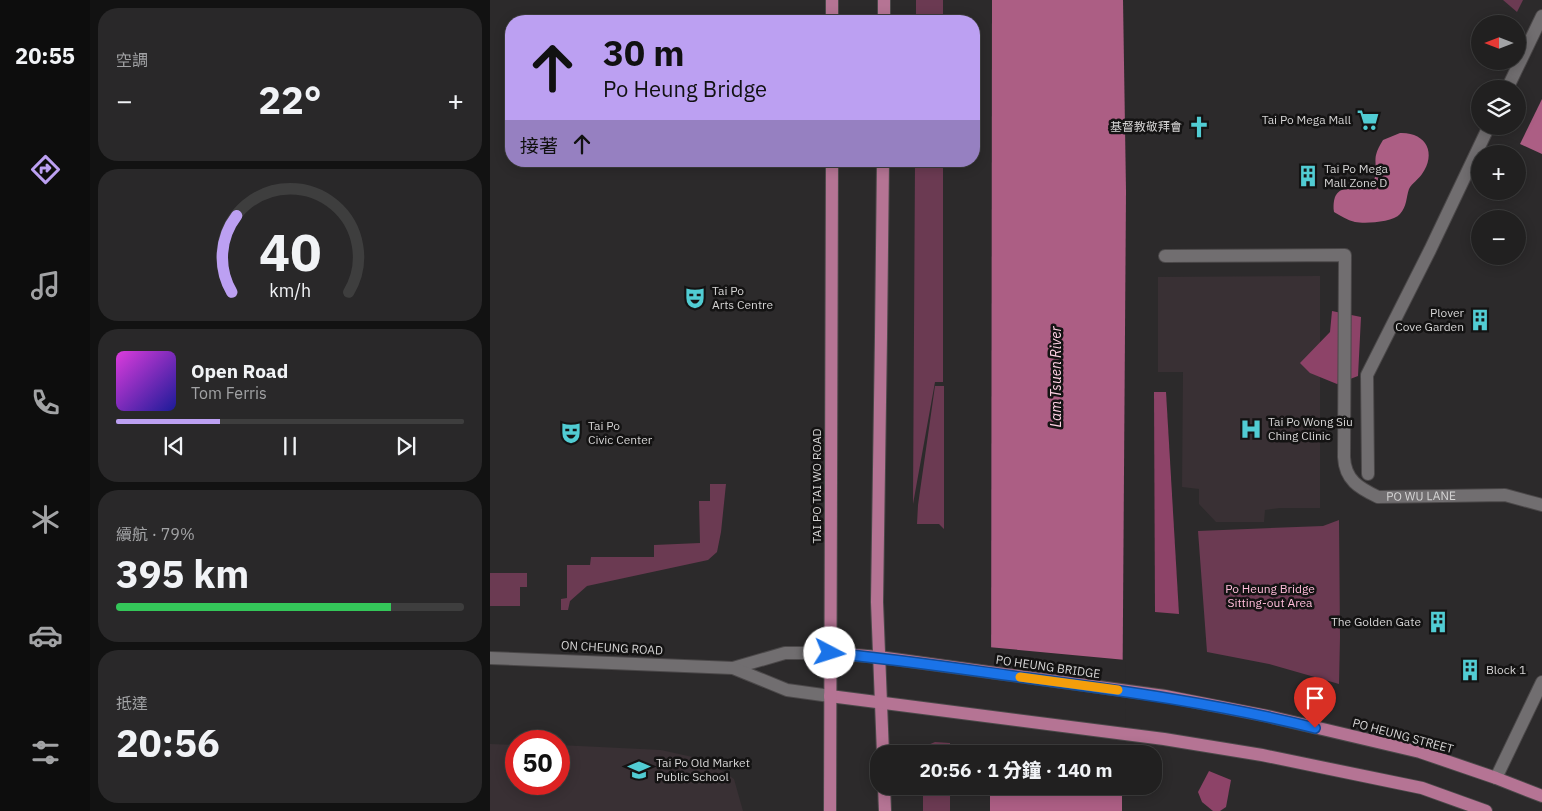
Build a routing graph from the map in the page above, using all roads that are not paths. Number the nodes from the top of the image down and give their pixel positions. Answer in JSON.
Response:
{"nodes":[{"id":1,"x":832,"y":0,"type":"edge"},
{"id":2,"x":884,"y":0,"type":"edge"},
{"id":3,"x":832,"y":15,"type":"edge"},
{"id":4,"x":884,"y":15,"type":"edge"},
{"id":5,"x":1542,"y":16,"type":"edge"},
{"id":6,"x":1512,"y":80,"type":"edge"},
{"id":7,"x":1485,"y":135,"type":"edge"},
{"id":8,"x":832,"y":167,"type":"edge"},
{"id":9,"x":883,"y":167,"type":"edge"},
{"id":10,"x":1165,"y":256,"type":"dead end"},
{"id":11,"x":1368,"y":474,"type":"dead end"},
{"id":12,"x":1542,"y":505,"type":"edge"},
{"id":13,"x":830,"y":653,"type":"junction"},
{"id":14,"x":879,"y":657,"type":"junction"},
{"id":15,"x":490,"y":658,"type":"edge"},
{"id":16,"x":927,"y":664,"type":"joint"},
{"id":17,"x":733,"y":668,"type":"junction"},
{"id":18,"x":1542,"y":682,"type":"edge"},
{"id":19,"x":830,"y":696,"type":"junction"},
{"id":20,"x":1165,"y":696,"type":"joint"},
{"id":21,"x":882,"y":702,"type":"junction"},
{"id":22,"x":883,"y":745,"type":"edge"},
{"id":23,"x":1496,"y":778,"type":"junction"},
{"id":24,"x":884,"y":795,"type":"edge"},
{"id":25,"x":1542,"y":796,"type":"edge"},
{"id":26,"x":830,"y":811,"type":"edge"},
{"id":27,"x":885,"y":811,"type":"edge"},
{"id":28,"x":1486,"y":811,"type":"edge"}],
"edges":[{"from":1,"to":3,"type":"main road"},
{"from":2,"to":4,"type":"main road"},
{"from":5,"to":6,"type":"street"},
{"from":7,"to":11,"type":"street"},
{"from":8,"to":13,"type":"main road","name":"TAI PO TAI WO ROAD"},
{"from":9,"to":14,"type":"main road"},
{"from":10,"to":12,"type":"street","name":"PO WU LANE"},
{"from":13,"to":14,"type":"main road","name":"ON CHEUNG ROAD"},
{"from":13,"to":17,"type":"street","name":"ON CHEUNG ROAD"},
{"from":13,"to":19,"type":"main road","name":"TAI PO TAI WO ROAD"},
{"from":14,"to":16,"type":"main road","name":"ON CHEUNG ROAD"},
{"from":14,"to":21,"type":"main road"},
{"from":15,"to":17,"type":"street","name":"ON CHEUNG ROAD"},
{"from":16,"to":20,"type":"main road","name":"PO HEUNG BRIDGE"},
{"from":17,"to":19,"type":"street","name":"ON CHEUNG ROAD"},
{"from":18,"to":23,"type":"street"},
{"from":19,"to":21,"type":"main road","name":"ON CHEUNG ROAD"},
{"from":19,"to":26,"type":"main road","name":"TAI PO TAI WO ROAD"},
{"from":20,"to":23,"type":"main road","name":"PO HEUNG STREET"},
{"from":21,"to":22,"type":"main road"},
{"from":21,"to":28,"type":"main road","name":"ON CHEUNG ROAD"},
{"from":23,"to":25,"type":"main road","name":"PO HEUNG STREET"},
{"from":24,"to":27,"type":"main road"}]}
